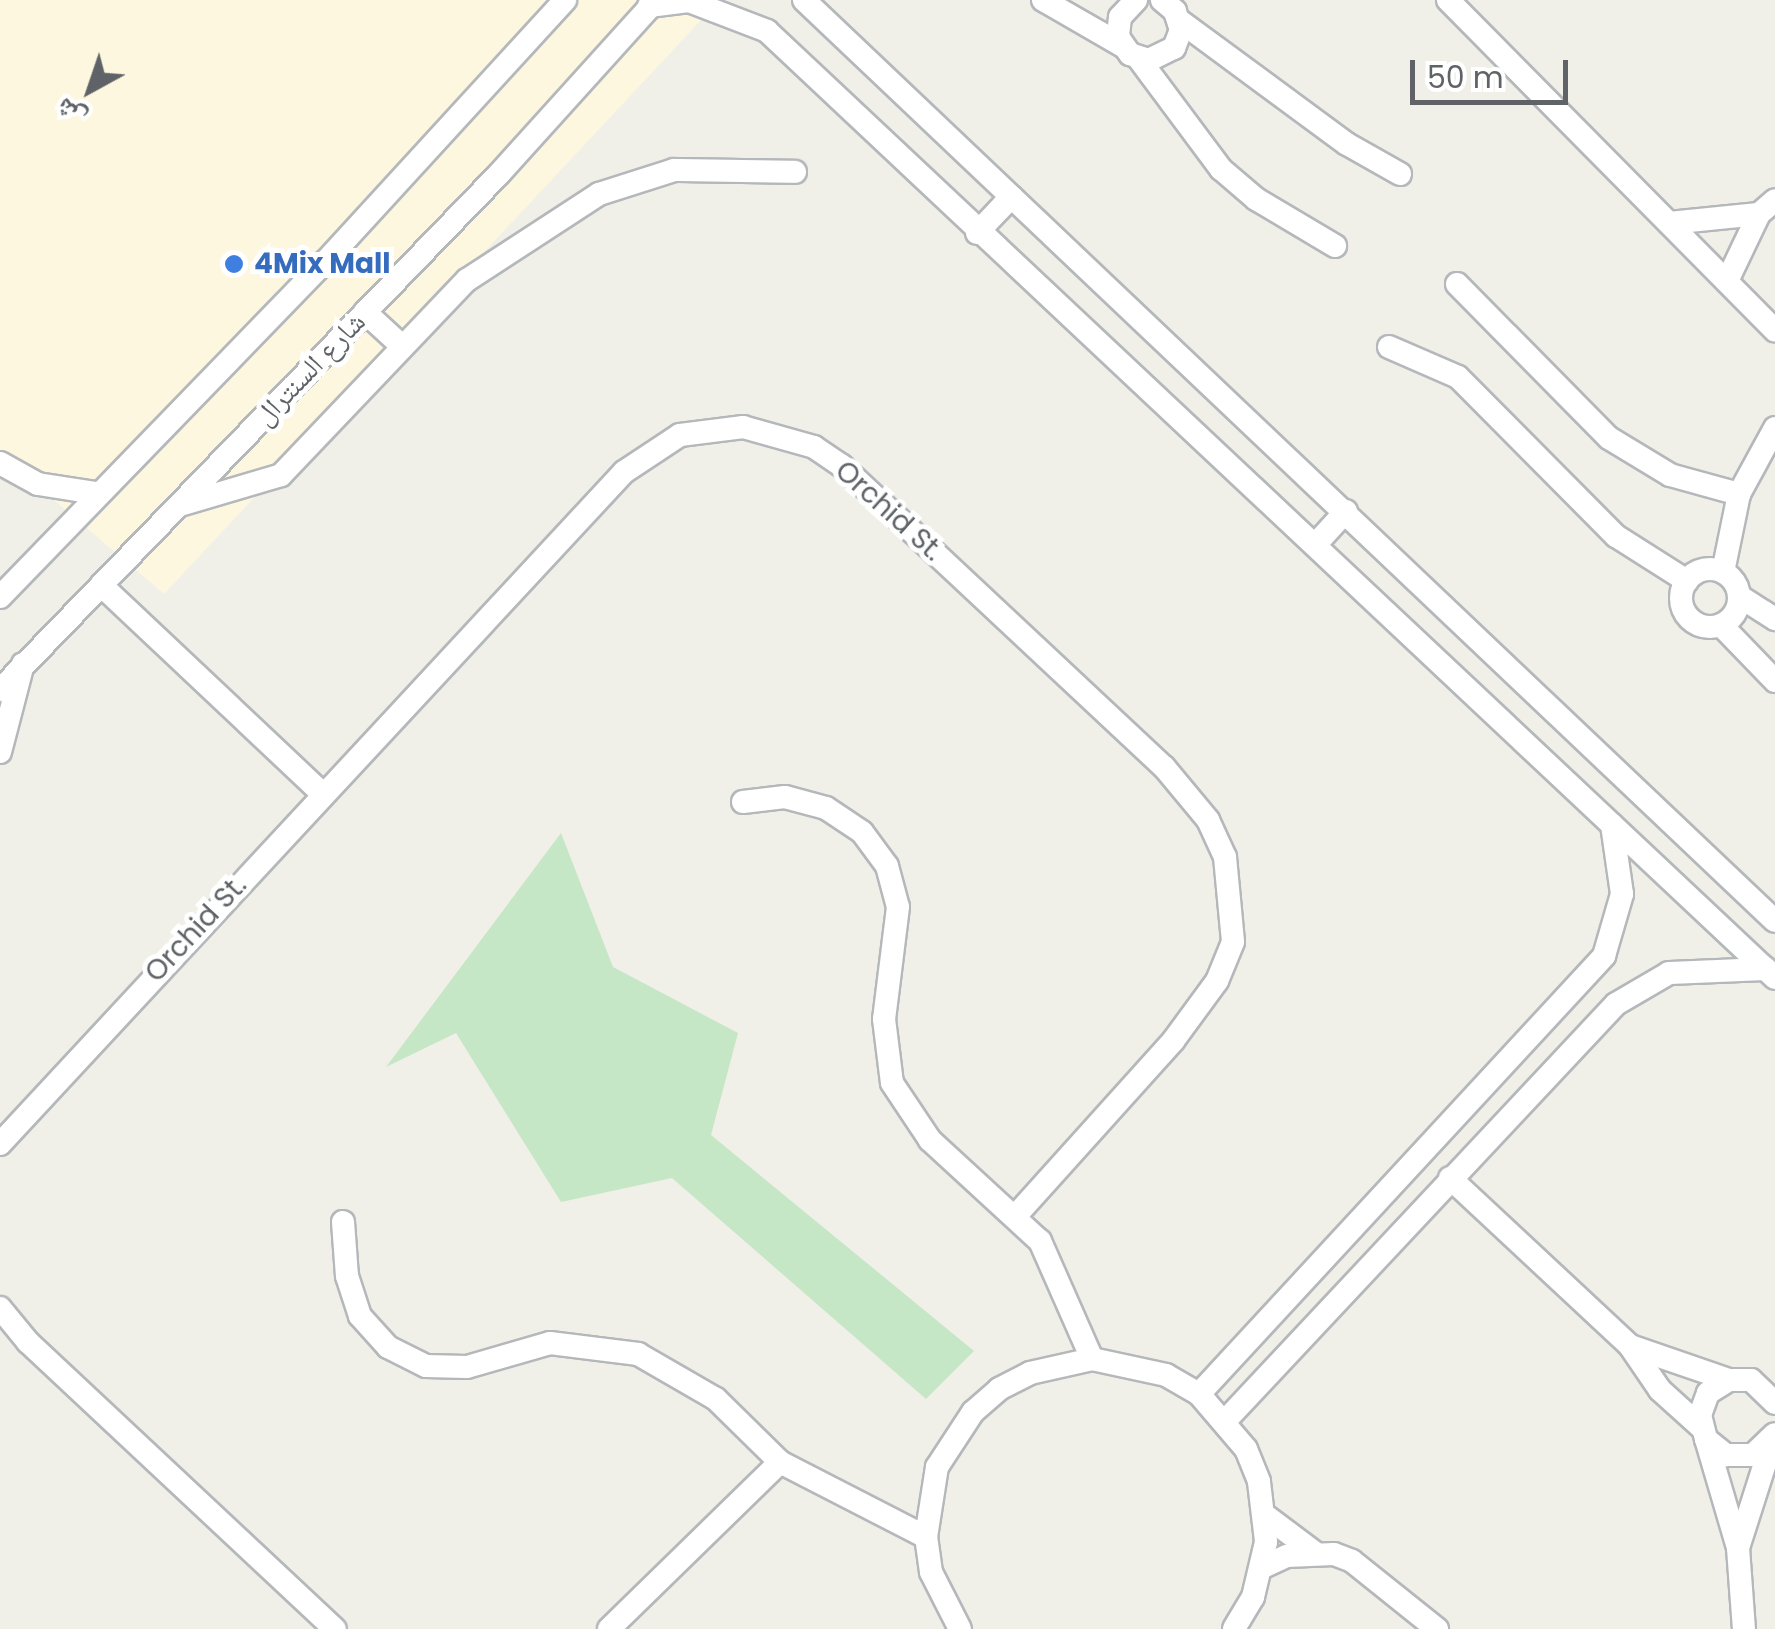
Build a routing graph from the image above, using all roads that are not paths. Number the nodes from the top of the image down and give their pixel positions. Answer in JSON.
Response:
{"nodes":[{"id":1,"x":565,"y":0,"type":"edge"},
{"id":2,"x":804,"y":0,"type":"edge"},
{"id":3,"x":1043,"y":0,"type":"edge"},
{"id":4,"x":1136,"y":0,"type":"edge"},
{"id":5,"x":1162,"y":0,"type":"edge"},
{"id":6,"x":1448,"y":0,"type":"edge"},
{"id":7,"x":652,"y":3,"type":"edge"},
{"id":8,"x":1180,"y":21,"type":"junction"},
{"id":9,"x":1131,"y":52,"type":"junction"},
{"id":10,"x":795,"y":172,"type":"dead end"},
{"id":11,"x":1400,"y":174,"type":"dead end"},
{"id":12,"x":1011,"y":197,"type":"junction"},
{"id":13,"x":1767,"y":207,"type":"edge"},
{"id":14,"x":1670,"y":223,"type":"junction"},
{"id":15,"x":977,"y":233,"type":"junction"},
{"id":16,"x":1334,"y":246,"type":"dead end"},
{"id":17,"x":1727,"y":281,"type":"junction"},
{"id":18,"x":1458,"y":284,"type":"dead end"},
{"id":19,"x":365,"y":312,"type":"junction"},
{"id":20,"x":1775,"y":330,"type":"edge"},
{"id":21,"x":402,"y":346,"type":"junction"},
{"id":22,"x":1389,"y":347,"type":"dead end"},
{"id":23,"x":1775,"y":428,"type":"edge"},
{"id":24,"x":0,"y":463,"type":"edge"},
{"id":25,"x":96,"y":494,"type":"junction"},
{"id":26,"x":1739,"y":494,"type":"junction"},
{"id":27,"x":180,"y":506,"type":"junction"},
{"id":28,"x":1346,"y":511,"type":"junction"},
{"id":29,"x":1315,"y":545,"type":"junction"},
{"id":30,"x":1723,"y":572,"type":"junction"},
{"id":31,"x":1687,"y":581,"type":"junction"},
{"id":32,"x":102,"y":585,"type":"junction"},
{"id":33,"x":0,"y":596,"type":"edge"},
{"id":34,"x":1739,"y":596,"type":"junction"},
{"id":35,"x":1775,"y":619,"type":"edge"},
{"id":36,"x":1720,"y":626,"type":"junction"},
{"id":37,"x":24,"y":664,"type":"junction"},
{"id":38,"x":1775,"y":681,"type":"edge"},
{"id":39,"x":0,"y":690,"type":"edge"},
{"id":40,"x":0,"y":752,"type":"edge"},
{"id":41,"x":323,"y":794,"type":"junction"},
{"id":42,"x":743,"y":802,"type":"dead end"},
{"id":43,"x":1612,"y":826,"type":"junction"},
{"id":44,"x":1775,"y":921,"type":"edge"},
{"id":45,"x":1771,"y":973,"type":"edge"},
{"id":46,"x":0,"y":1144,"type":"edge"},
{"id":47,"x":1450,"y":1178,"type":"junction"},
{"id":48,"x":1017,"y":1214,"type":"junction"},
{"id":49,"x":344,"y":1222,"type":"dead end"},
{"id":50,"x":1067,"y":1306,"type":"junction"},
{"id":51,"x":0,"y":1308,"type":"edge"},
{"id":52,"x":1630,"y":1346,"type":"junction"},
{"id":53,"x":1092,"y":1360,"type":"junction"},
{"id":54,"x":1063,"y":1362,"type":"junction"},
{"id":55,"x":1775,"y":1370,"type":"edge"},
{"id":56,"x":1740,"y":1380,"type":"junction"},
{"id":57,"x":1198,"y":1394,"type":"junction"},
{"id":58,"x":1775,"y":1402,"type":"edge"},
{"id":59,"x":1226,"y":1420,"type":"junction"},
{"id":60,"x":1703,"y":1433,"type":"junction"},
{"id":61,"x":1774,"y":1436,"type":"edge"},
{"id":62,"x":780,"y":1462,"type":"junction"},
{"id":63,"x":928,"y":1499,"type":"junction"},
{"id":64,"x":882,"y":1510,"type":"junction"},
{"id":65,"x":1266,"y":1516,"type":"junction"},
{"id":66,"x":926,"y":1536,"type":"junction"},
{"id":67,"x":1738,"y":1548,"type":"junction"},
{"id":68,"x":1314,"y":1552,"type":"junction"},
{"id":69,"x":1262,"y":1567,"type":"junction"},
{"id":70,"x":335,"y":1629,"type":"edge"},
{"id":71,"x":610,"y":1629,"type":"edge"},
{"id":72,"x":960,"y":1629,"type":"edge"},
{"id":73,"x":1234,"y":1629,"type":"edge"},
{"id":74,"x":1437,"y":1629,"type":"edge"},
{"id":75,"x":1744,"y":1629,"type":"edge"}],
"edges":[{"from":1,"to":25,"type":"street"},
{"from":2,"to":12,"type":"street"},
{"from":3,"to":9,"type":"street"},
{"from":4,"to":9,"type":"street"},
{"from":5,"to":8,"type":"street"},
{"from":6,"to":14,"type":"street"},
{"from":7,"to":15,"type":"street"},
{"from":7,"to":19,"type":"street","name":"شارع السنترال"},
{"from":8,"to":9,"type":"street"},
{"from":8,"to":11,"type":"street"},
{"from":9,"to":16,"type":"street"},
{"from":10,"to":21,"type":"street"},
{"from":12,"to":15,"type":"street"},
{"from":12,"to":28,"type":"street"},
{"from":13,"to":14,"type":"street"},
{"from":13,"to":17,"type":"street"},
{"from":14,"to":17,"type":"street"},
{"from":15,"to":29,"type":"street"},
{"from":17,"to":20,"type":"street"},
{"from":18,"to":26,"type":"street"},
{"from":19,"to":21,"type":"street"},
{"from":19,"to":27,"type":"street","name":"شارع السنترال"},
{"from":21,"to":27,"type":"street"},
{"from":22,"to":31,"type":"street"},
{"from":23,"to":26,"type":"street"},
{"from":24,"to":25,"type":"street"},
{"from":25,"to":33,"type":"street"},
{"from":26,"to":30,"type":"street"},
{"from":27,"to":32,"type":"street","name":"شارع السنترال"},
{"from":28,"to":29,"type":"street"},
{"from":28,"to":44,"type":"street"},
{"from":29,"to":43,"type":"street"},
{"from":30,"to":31,"type":"street"},
{"from":30,"to":34,"type":"street"},
{"from":31,"to":36,"type":"street"},
{"from":32,"to":37,"type":"street","name":"شارع السنترال"},
{"from":32,"to":41,"type":"street"},
{"from":34,"to":35,"type":"street"},
{"from":34,"to":36,"type":"street"},
{"from":36,"to":38,"type":"street"},
{"from":37,"to":39,"type":"street","name":"شارع السنترال"},
{"from":37,"to":40,"type":"street"},
{"from":41,"to":46,"type":"street","name":"Orchid St."},
{"from":41,"to":48,"type":"street","name":"Orchid St."},
{"from":42,"to":48,"type":"street"},
{"from":43,"to":45,"type":"street"},
{"from":43,"to":57,"type":"street"},
{"from":45,"to":47,"type":"street"},
{"from":47,"to":52,"type":"street"},
{"from":47,"to":59,"type":"street"},
{"from":48,"to":50,"type":"street"},
{"from":49,"to":62,"type":"street"},
{"from":50,"to":53,"type":"street"},
{"from":50,"to":54,"type":"street"},
{"from":51,"to":70,"type":"street"},
{"from":52,"to":56,"type":"street"},
{"from":52,"to":60,"type":"street"},
{"from":53,"to":54,"type":"street"},
{"from":53,"to":57,"type":"street"},
{"from":54,"to":63,"type":"street"},
{"from":55,"to":56,"type":"street"},
{"from":56,"to":58,"type":"street"},
{"from":56,"to":60,"type":"street"},
{"from":57,"to":59,"type":"street"},
{"from":59,"to":65,"type":"street"},
{"from":60,"to":61,"type":"street"},
{"from":60,"to":67,"type":"street"},
{"from":61,"to":67,"type":"street"},
{"from":62,"to":64,"type":"street"},
{"from":62,"to":71,"type":"street"},
{"from":63,"to":64,"type":"street"},
{"from":63,"to":66,"type":"street"},
{"from":64,"to":66,"type":"street"},
{"from":65,"to":68,"type":"street"},
{"from":65,"to":69,"type":"street"},
{"from":66,"to":72,"type":"street"},
{"from":67,"to":75,"type":"street"},
{"from":68,"to":69,"type":"street"},
{"from":68,"to":74,"type":"street"},
{"from":69,"to":73,"type":"street"}]}
